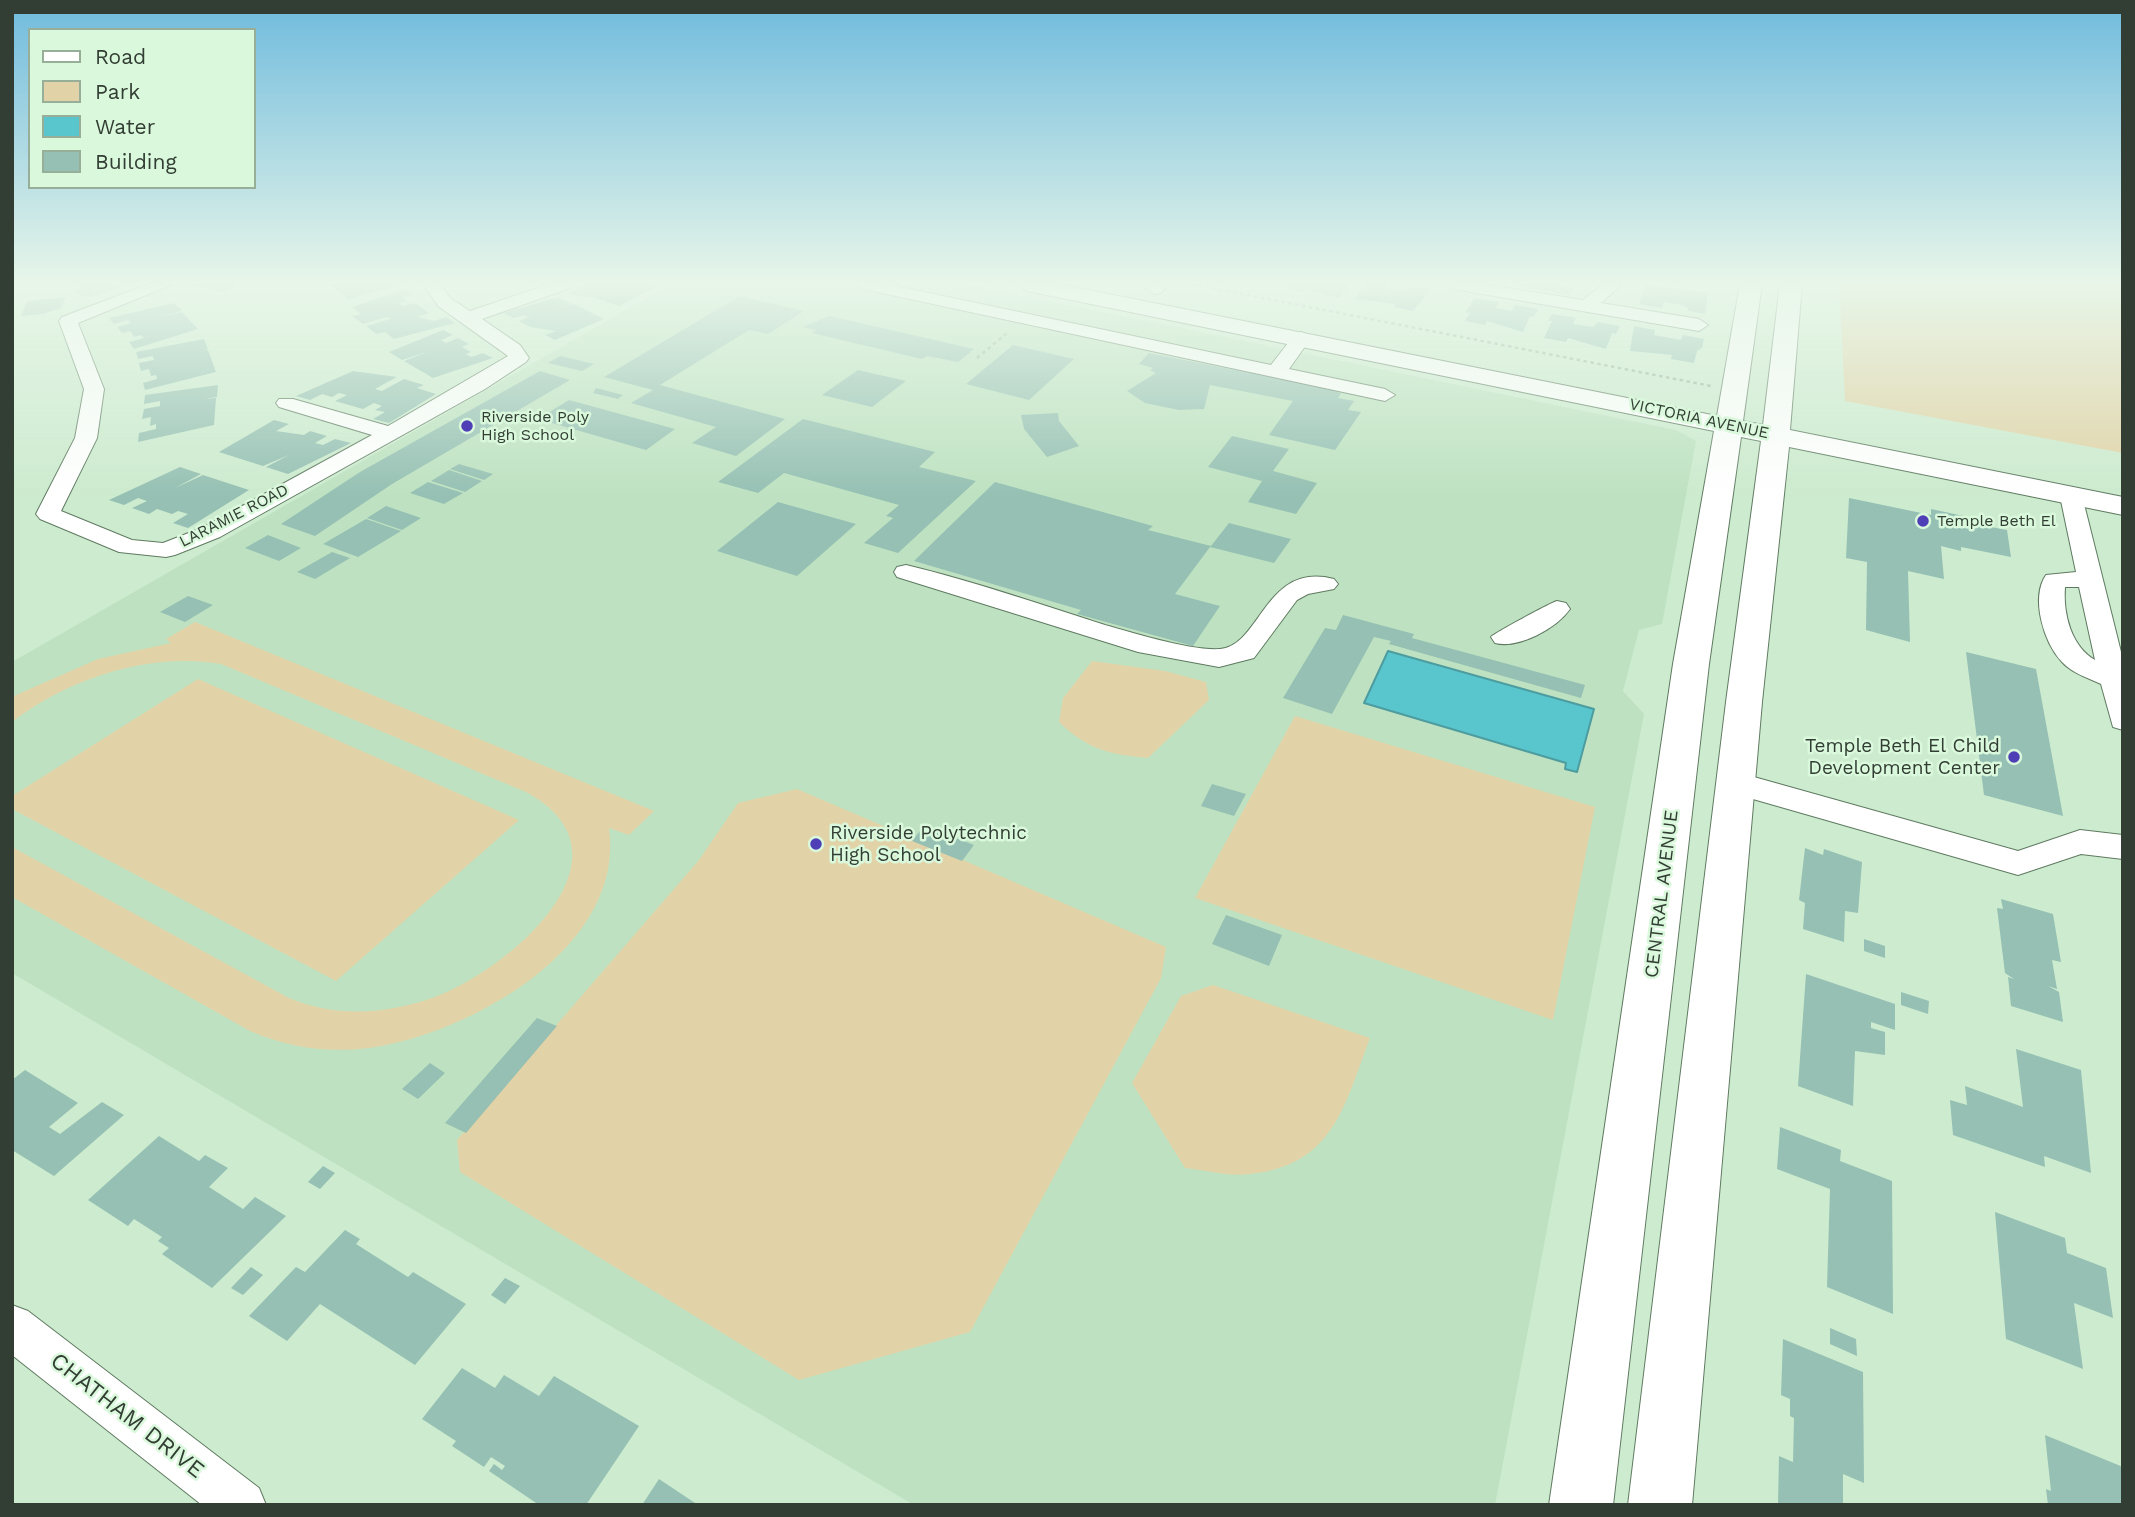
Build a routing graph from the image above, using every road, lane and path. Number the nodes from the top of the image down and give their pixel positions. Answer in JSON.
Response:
{"nodes":[{"id":1,"x":81,"y":355,"type":"edge"},
{"id":2,"x":517,"y":355,"type":"edge"},
{"id":3,"x":980,"y":355,"type":"edge"},
{"id":4,"x":1200,"y":355,"type":"edge"},
{"id":5,"x":1289,"y":355,"type":"edge"},
{"id":6,"x":1396,"y":355,"type":"edge"},
{"id":7,"x":1464,"y":355,"type":"edge"},
{"id":8,"x":1559,"y":355,"type":"edge"},
{"id":9,"x":1741,"y":355,"type":"edge"},
{"id":10,"x":1784,"y":355,"type":"edge"},
{"id":11,"x":976,"y":358,"type":"dead end"},
{"id":12,"x":1277,"y":371,"type":"junction"},
{"id":13,"x":1712,"y":386,"type":"dead end"},
{"id":14,"x":1385,"y":395,"type":"dead end"},
{"id":15,"x":286,"y":403,"type":"dead end"},
{"id":16,"x":1732,"y":415,"type":"junction"},
{"id":17,"x":1778,"y":425,"type":"junction"},
{"id":18,"x":389,"y":433,"type":"junction"},
{"id":19,"x":2123,"y":480,"type":"edge"},
{"id":20,"x":2071,"y":496,"type":"junction"},
{"id":21,"x":2123,"y":506,"type":"edge"},
{"id":22,"x":906,"y":572,"type":"dead end"},
{"id":23,"x":2091,"y":579,"type":"junction"},
{"id":24,"x":1325,"y":583,"type":"dead end"},
{"id":25,"x":1557,"y":609,"type":"dead end"},
{"id":26,"x":1504,"y":637,"type":"dead end"},
{"id":27,"x":2113,"y":679,"type":"junction"},
{"id":28,"x":2123,"y":720,"type":"edge"},
{"id":29,"x":1736,"y":783,"type":"junction"},
{"id":30,"x":2123,"y":848,"type":"edge"},
{"id":31,"x":12,"y":1327,"type":"edge"},
{"id":32,"x":233,"y":1502,"type":"edge"},
{"id":33,"x":1581,"y":1505,"type":"edge"},
{"id":34,"x":1660,"y":1505,"type":"edge"}],
"edges":[{"from":1,"to":18,"type":"street","name":"LARAMIE ROAD"},
{"from":2,"to":18,"type":"street","name":"LARAMIE ROAD"},
{"from":3,"to":11,"type":"path"},
{"from":4,"to":12,"type":"street"},
{"from":5,"to":12,"type":"street"},
{"from":6,"to":16,"type":"main road","name":"VICTORIA AVENUE"},
{"from":7,"to":16,"type":"main road","name":"VICTORIA AVENUE"},
{"from":8,"to":13,"type":"path"},
{"from":9,"to":16,"type":"main road","name":"CENTRAL AVENUE"},
{"from":10,"to":17,"type":"main road"},
{"from":12,"to":14,"type":"street"},
{"from":15,"to":18,"type":"street"},
{"from":16,"to":17,"type":"main road","name":"VICTORIA AVENUE"},
{"from":16,"to":33,"type":"main road","name":"CENTRAL AVENUE"},
{"from":17,"to":19,"type":"main road","name":"VICTORIA AVENUE"},
{"from":17,"to":20,"type":"main road","name":"VICTORIA AVENUE"},
{"from":17,"to":29,"type":"main road"},
{"from":20,"to":21,"type":"main road","name":"VICTORIA AVENUE"},
{"from":20,"to":23,"type":"street"},
{"from":22,"to":24,"type":"street"},
{"from":23,"to":27,"type":"street"},
{"from":23,"to":27,"type":"street"},
{"from":25,"to":26,"type":"street"},
{"from":27,"to":28,"type":"street"},
{"from":29,"to":30,"type":"street"},
{"from":29,"to":34,"type":"main road"},
{"from":31,"to":32,"type":"street","name":"CHATHAM DRIVE"}]}
